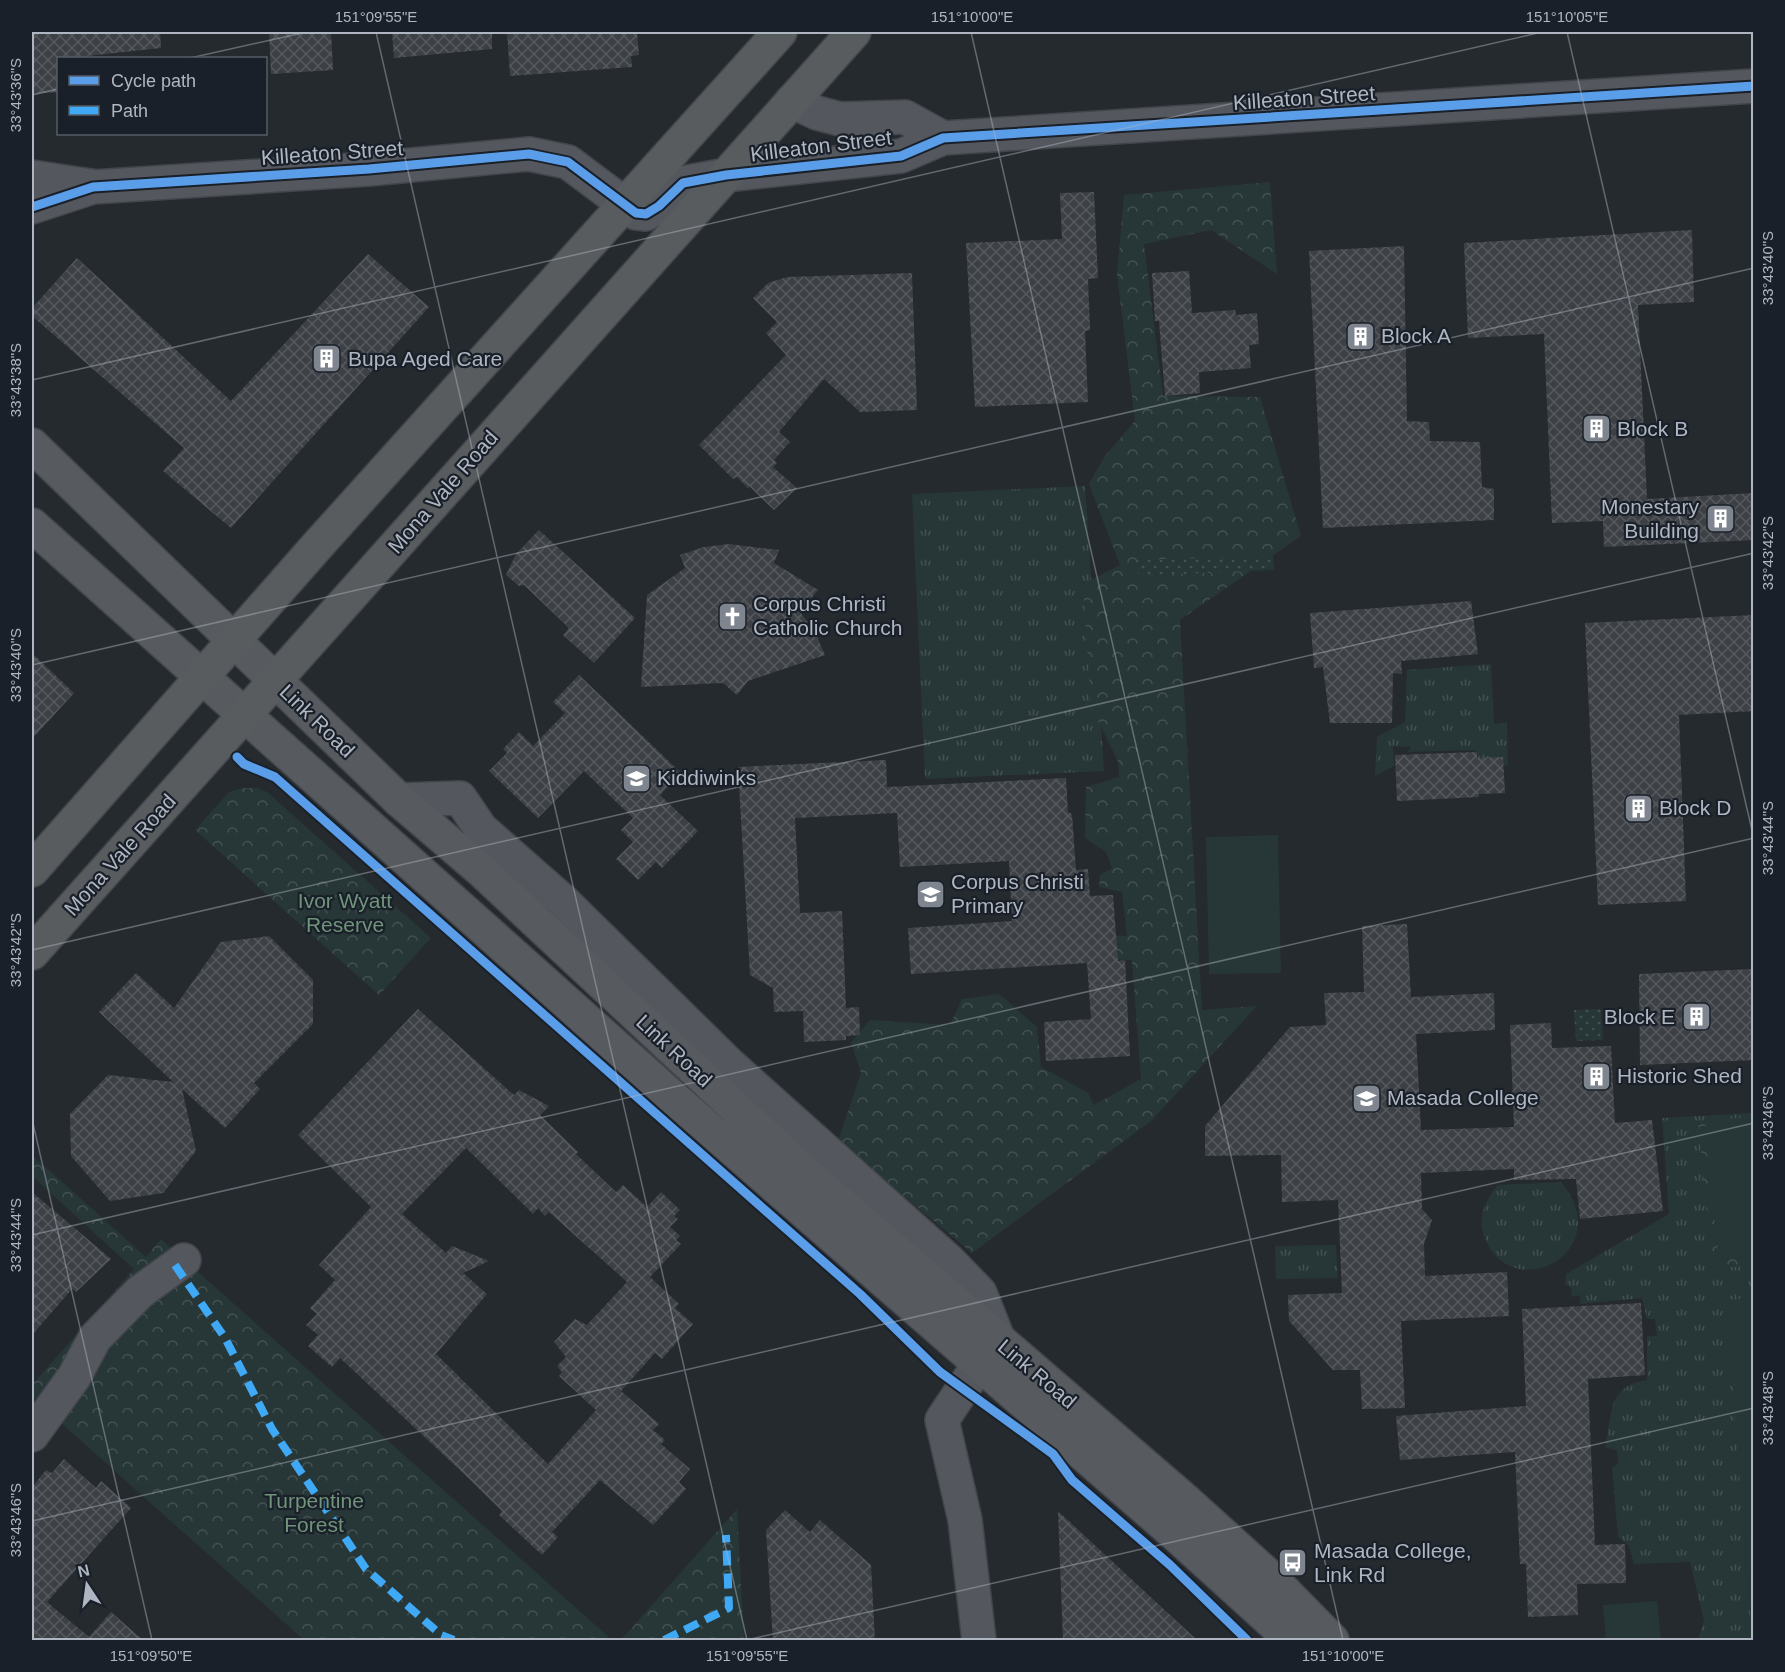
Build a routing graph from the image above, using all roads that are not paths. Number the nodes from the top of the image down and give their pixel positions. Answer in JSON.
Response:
{"nodes":[{"id":1,"x":780,"y":32,"type":"edge"},
{"id":2,"x":854,"y":32,"type":"edge"},
{"id":3,"x":1754,"y":86,"type":"edge"},
{"id":4,"x":792,"y":101,"type":"junction"},
{"id":5,"x":943,"y":138,"type":"junction"},
{"id":6,"x":726,"y":175,"type":"junction"},
{"id":7,"x":32,"y":177,"type":"edge"},
{"id":8,"x":93,"y":187,"type":"junction"},
{"id":9,"x":625,"y":206,"type":"junction"},
{"id":10,"x":32,"y":207,"type":"edge"},
{"id":11,"x":32,"y":445,"type":"edge"},
{"id":12,"x":32,"y":525,"type":"edge"},
{"id":13,"x":235,"y":642,"type":"junction"},
{"id":14,"x":203,"y":678,"type":"junction"},
{"id":15,"x":275,"y":680,"type":"junction"},
{"id":16,"x":245,"y":716,"type":"junction"},
{"id":17,"x":32,"y":870,"type":"edge"},
{"id":18,"x":32,"y":953,"type":"edge"},
{"id":19,"x":184,"y":1260,"type":"dead end"},
{"id":20,"x":978,"y":1366,"type":"junction"},
{"id":21,"x":35,"y":1430,"type":"edge"},
{"id":22,"x":979,"y":1641,"type":"edge"},
{"id":23,"x":1292,"y":1641,"type":"edge"},
{"id":24,"x":1332,"y":1641,"type":"edge"}],
"edges":[{"from":1,"to":9,"type":"highway"},
{"from":2,"to":4,"type":"highway","name":"Mona Vale Road"},
{"from":3,"to":5,"type":"street","name":"Killeaton Street"},
{"from":4,"to":5,"type":"street","name":"Killeaton Street"},
{"from":4,"to":6,"type":"highway","name":"Mona Vale Road"},
{"from":5,"to":6,"type":"street","name":"Killeaton Street"},
{"from":6,"to":9,"type":"street","name":"Killeaton Street"},
{"from":6,"to":15,"type":"highway","name":"Mona Vale Road"},
{"from":7,"to":8,"type":"street","name":"Killeaton Street"},
{"from":8,"to":9,"type":"street","name":"Killeaton Street"},
{"from":8,"to":10,"type":"street","name":"Killeaton Street"},
{"from":9,"to":13,"type":"highway"},
{"from":11,"to":13,"type":"main road","name":"Link Road"},
{"from":12,"to":14,"type":"main road","name":"Link Road"},
{"from":13,"to":14,"type":"highway"},
{"from":13,"to":15,"type":"main road","name":"Link Road"},
{"from":14,"to":16,"type":"main road","name":"Link Road"},
{"from":14,"to":17,"type":"highway"},
{"from":15,"to":16,"type":"highway","name":"Mona Vale Road"},
{"from":15,"to":24,"type":"main road","name":"Link Road"},
{"from":16,"to":18,"type":"highway","name":"Mona Vale Road"},
{"from":16,"to":20,"type":"main road","name":"Link Road"},
{"from":19,"to":21,"type":"street"},
{"from":20,"to":22,"type":"street"},
{"from":20,"to":23,"type":"main road","name":"Link Road"}]}
